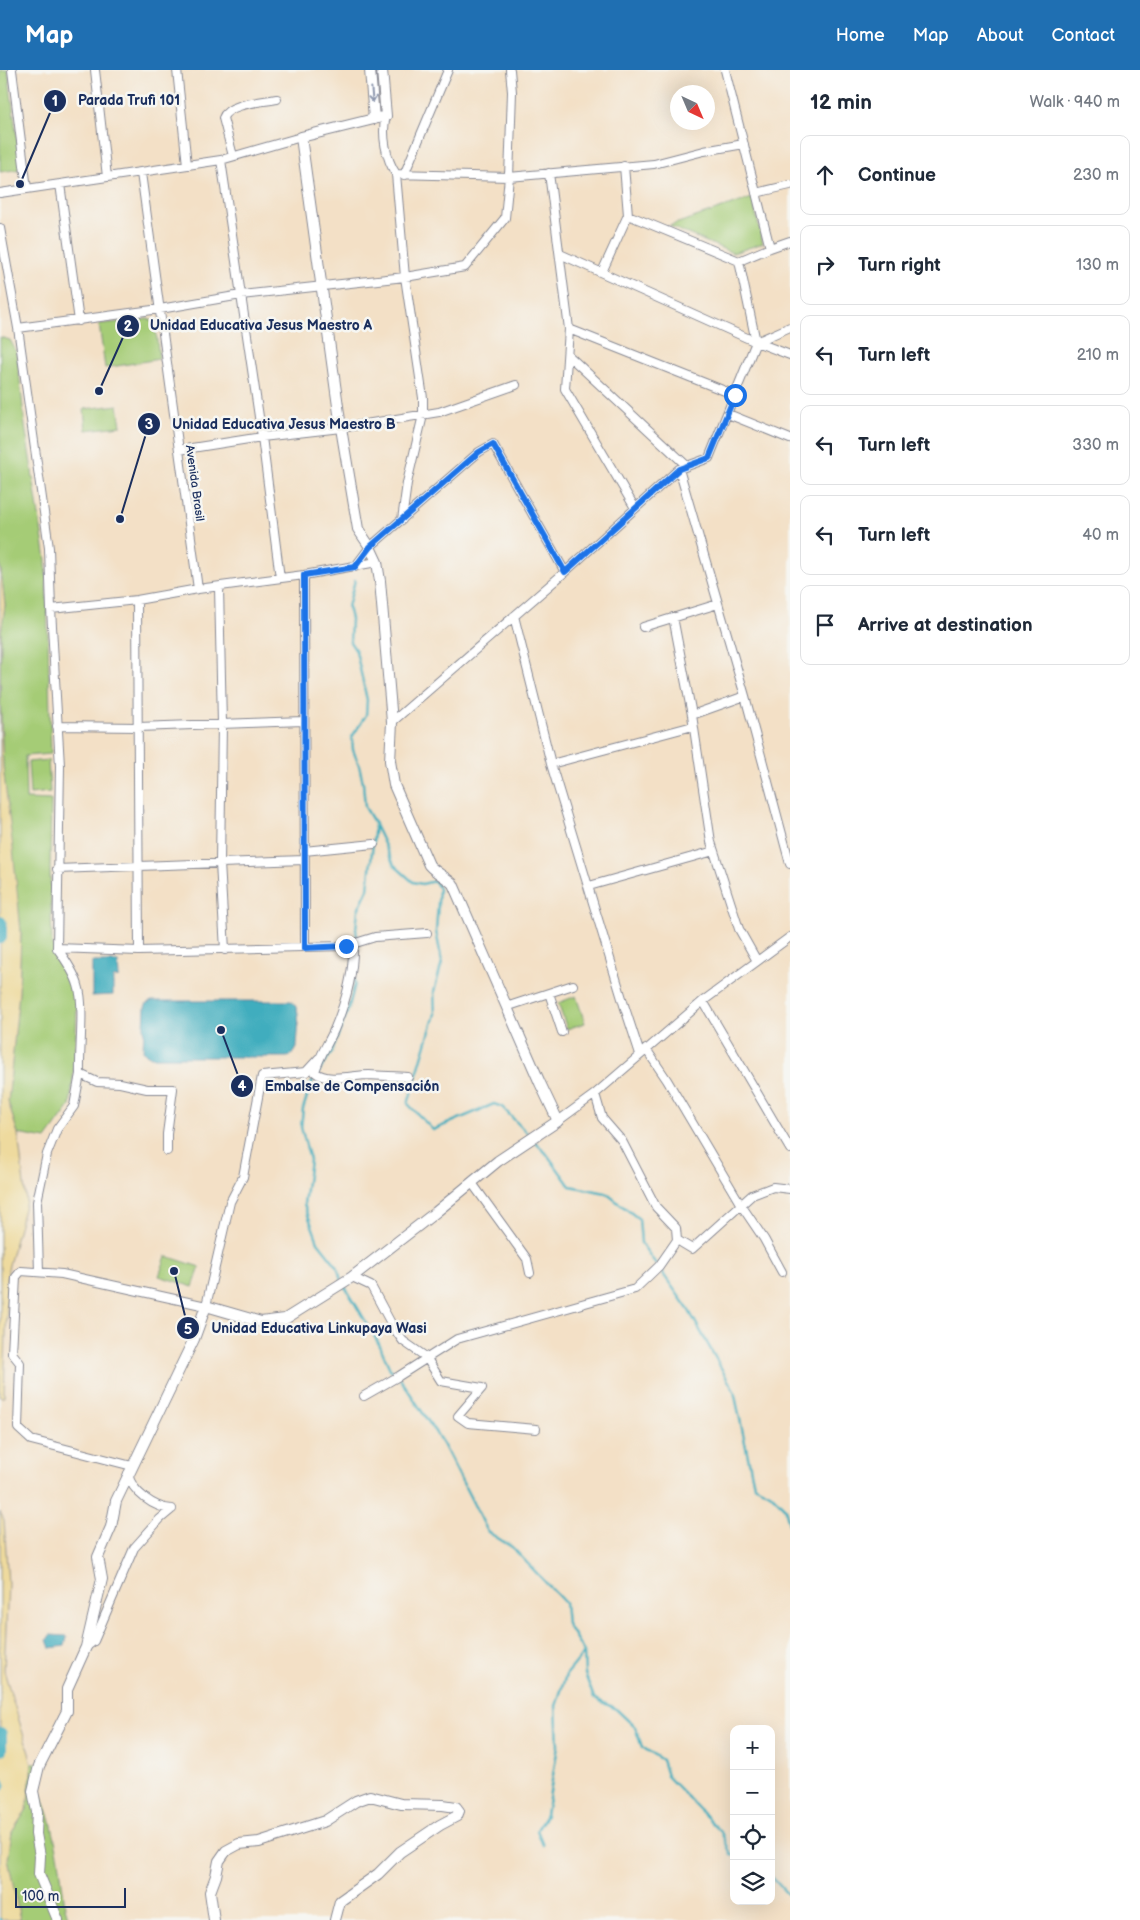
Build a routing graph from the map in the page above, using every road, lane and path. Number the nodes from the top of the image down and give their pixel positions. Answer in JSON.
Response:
{"nodes":[{"id":1,"x":13,"y":70,"type":"edge"},
{"id":2,"x":95,"y":70,"type":"edge"},
{"id":3,"x":176,"y":70,"type":"edge"},
{"id":4,"x":370,"y":70,"type":"edge"},
{"id":5,"x":382,"y":70,"type":"edge"},
{"id":6,"x":448,"y":70,"type":"edge"},
{"id":7,"x":510,"y":70,"type":"edge"},
{"id":8,"x":725,"y":70,"type":"edge"},
{"id":9,"x":277,"y":99,"type":"dead end"},
{"id":10,"x":386,"y":116,"type":"junction"},
{"id":11,"x":374,"y":119,"type":"junction"},
{"id":12,"x":301,"y":137,"type":"junction"},
{"id":13,"x":744,"y":144,"type":"junction"},
{"id":14,"x":233,"y":156,"type":"junction"},
{"id":15,"x":221,"y":160,"type":"junction"},
{"id":16,"x":187,"y":165,"type":"junction"},
{"id":17,"x":624,"y":166,"type":"junction"},
{"id":18,"x":141,"y":173,"type":"junction"},
{"id":19,"x":549,"y":173,"type":"junction"},
{"id":20,"x":400,"y":174,"type":"junction"},
{"id":21,"x":107,"y":177,"type":"junction"},
{"id":22,"x":509,"y":177,"type":"junction"},
{"id":23,"x":60,"y":184,"type":"junction"},
{"id":24,"x":790,"y":185,"type":"edge"},
{"id":25,"x":27,"y":189,"type":"junction"},
{"id":26,"x":0,"y":193,"type":"edge"},
{"id":27,"x":756,"y":193,"type":"junction"},
{"id":28,"x":628,"y":215,"type":"junction"},
{"id":29,"x":0,"y":228,"type":"edge"},
{"id":30,"x":790,"y":241,"type":"edge"},
{"id":31,"x":770,"y":248,"type":"junction"},
{"id":32,"x":560,"y":254,"type":"junction"},
{"id":33,"x":739,"y":261,"type":"junction"},
{"id":34,"x":602,"y":272,"type":"junction"},
{"id":35,"x":405,"y":277,"type":"junction"},
{"id":36,"x":323,"y":287,"type":"junction"},
{"id":37,"x":241,"y":295,"type":"junction"},
{"id":38,"x":160,"y":309,"type":"junction"},
{"id":39,"x":79,"y":321,"type":"junction"},
{"id":40,"x":790,"y":327,"type":"edge"},
{"id":41,"x":18,"y":328,"type":"junction"},
{"id":42,"x":569,"y":329,"type":"junction"},
{"id":43,"x":756,"y":342,"type":"junction"},
{"id":44,"x":568,"y":355,"type":"junction"},
{"id":45,"x":790,"y":355,"type":"edge"},
{"id":46,"x":516,"y":385,"type":"dead end"},
{"id":47,"x":735,"y":395,"type":"junction"},
{"id":48,"x":728,"y":414,"type":"junction"},
{"id":49,"x":422,"y":415,"type":"junction"},
{"id":50,"x":341,"y":428,"type":"junction"},
{"id":51,"x":262,"y":437,"type":"junction"},
{"id":52,"x":790,"y":439,"type":"edge"},
{"id":53,"x":179,"y":450,"type":"junction"},
{"id":54,"x":683,"y":468,"type":"junction"},
{"id":55,"x":635,"y":508,"type":"junction"},
{"id":56,"x":402,"y":520,"type":"junction"},
{"id":57,"x":370,"y":547,"type":"junction"},
{"id":58,"x":377,"y":562,"type":"junction"},
{"id":59,"x":355,"y":567,"type":"junction"},
{"id":60,"x":565,"y":572,"type":"junction"},
{"id":61,"x":304,"y":575,"type":"junction"},
{"id":62,"x":280,"y":578,"type":"junction"},
{"id":63,"x":219,"y":586,"type":"junction"},
{"id":64,"x":198,"y":589,"type":"junction"},
{"id":65,"x":137,"y":600,"type":"junction"},
{"id":66,"x":718,"y":604,"type":"junction"},
{"id":67,"x":51,"y":610,"type":"junction"},
{"id":68,"x":514,"y":616,"type":"junction"},
{"id":69,"x":673,"y":617,"type":"junction"},
{"id":70,"x":643,"y":627,"type":"dead end"},
{"id":71,"x":745,"y":696,"type":"junction"},
{"id":72,"x":692,"y":715,"type":"junction"},
{"id":73,"x":303,"y":721,"type":"junction"},
{"id":74,"x":392,"y":722,"type":"junction"},
{"id":75,"x":222,"y":724,"type":"junction"},
{"id":76,"x":57,"y":726,"type":"junction"},
{"id":77,"x":693,"y":726,"type":"junction"},
{"id":78,"x":138,"y":727,"type":"junction"},
{"id":79,"x":551,"y":764,"type":"junction"},
{"id":80,"x":374,"y":844,"type":"dead end"},
{"id":81,"x":714,"y":851,"type":"junction"},
{"id":82,"x":304,"y":856,"type":"junction"},
{"id":83,"x":220,"y":864,"type":"junction"},
{"id":84,"x":790,"y":864,"type":"edge"},
{"id":85,"x":140,"y":866,"type":"junction"},
{"id":86,"x":57,"y":869,"type":"junction"},
{"id":87,"x":589,"y":886,"type":"junction"},
{"id":88,"x":427,"y":933,"type":"dead end"},
{"id":89,"x":790,"y":936,"type":"edge"},
{"id":90,"x":353,"y":944,"type":"junction"},
{"id":91,"x":57,"y":948,"type":"junction"},
{"id":92,"x":305,"y":948,"type":"junction"},
{"id":93,"x":224,"y":950,"type":"junction"},
{"id":94,"x":139,"y":951,"type":"junction"},
{"id":95,"x":758,"y":961,"type":"junction"},
{"id":96,"x":573,"y":985,"type":"dead end"},
{"id":97,"x":549,"y":993,"type":"junction"},
{"id":98,"x":703,"y":1001,"type":"junction"},
{"id":99,"x":506,"y":1007,"type":"junction"},
{"id":100,"x":562,"y":1032,"type":"dead end"},
{"id":101,"x":643,"y":1051,"type":"junction"},
{"id":102,"x":319,"y":1058,"type":"junction"},
{"id":103,"x":80,"y":1074,"type":"junction"},
{"id":104,"x":408,"y":1077,"type":"dead end"},
{"id":105,"x":594,"y":1094,"type":"junction"},
{"id":106,"x":558,"y":1121,"type":"junction"},
{"id":107,"x":790,"y":1149,"type":"edge"},
{"id":108,"x":167,"y":1151,"type":"dead end"},
{"id":109,"x":472,"y":1182,"type":"junction"},
{"id":110,"x":790,"y":1189,"type":"edge"},
{"id":111,"x":741,"y":1205,"type":"junction"},
{"id":112,"x":677,"y":1240,"type":"junction"},
{"id":113,"x":39,"y":1272,"type":"junction"},
{"id":114,"x":782,"y":1272,"type":"dead end"},
{"id":115,"x":530,"y":1273,"type":"dead end"},
{"id":116,"x":352,"y":1277,"type":"junction"},
{"id":117,"x":206,"y":1306,"type":"junction"},
{"id":118,"x":426,"y":1357,"type":"junction"},
{"id":119,"x":364,"y":1396,"type":"dead end"},
{"id":120,"x":536,"y":1429,"type":"dead end"},
{"id":121,"x":130,"y":1470,"type":"junction"},
{"id":122,"x":86,"y":1647,"type":"junction"},
{"id":123,"x":58,"y":1920,"type":"edge"},
{"id":124,"x":214,"y":1920,"type":"edge"},
{"id":125,"x":335,"y":1920,"type":"edge"}],
"edges":[{"from":1,"to":25,"type":"street"},
{"from":2,"to":21,"type":"street"},
{"from":3,"to":16,"type":"street"},
{"from":4,"to":11,"type":"street","one_way":true},
{"from":5,"to":10,"type":"street"},
{"from":6,"to":20,"type":"street"},
{"from":7,"to":22,"type":"street"},
{"from":8,"to":13,"type":"street"},
{"from":9,"to":14,"type":"street"},
{"from":10,"to":11,"type":"street"},
{"from":10,"to":20,"type":"street"},
{"from":11,"to":12,"type":"street"},
{"from":12,"to":14,"type":"street"},
{"from":12,"to":36,"type":"street"},
{"from":13,"to":17,"type":"street"},
{"from":13,"to":27,"type":"street"},
{"from":14,"to":15,"type":"street"},
{"from":15,"to":16,"type":"street"},
{"from":15,"to":37,"type":"street"},
{"from":16,"to":18,"type":"street"},
{"from":17,"to":19,"type":"street"},
{"from":17,"to":28,"type":"street"},
{"from":18,"to":21,"type":"street"},
{"from":18,"to":38,"type":"street","name":"Avenida Brasil"},
{"from":19,"to":22,"type":"street"},
{"from":19,"to":32,"type":"street"},
{"from":20,"to":22,"type":"street"},
{"from":20,"to":35,"type":"street"},
{"from":21,"to":23,"type":"street"},
{"from":22,"to":35,"type":"street"},
{"from":23,"to":25,"type":"street"},
{"from":23,"to":39,"type":"street"},
{"from":24,"to":27,"type":"street"},
{"from":25,"to":26,"type":"street"},
{"from":27,"to":31,"type":"street"},
{"from":28,"to":33,"type":"street"},
{"from":28,"to":34,"type":"street"},
{"from":29,"to":41,"type":"street"},
{"from":30,"to":31,"type":"street"},
{"from":31,"to":33,"type":"street"},
{"from":32,"to":34,"type":"street"},
{"from":32,"to":42,"type":"street"},
{"from":33,"to":43,"type":"street"},
{"from":34,"to":43,"type":"street"},
{"from":35,"to":36,"type":"street"},
{"from":35,"to":49,"type":"street"},
{"from":36,"to":37,"type":"street"},
{"from":36,"to":50,"type":"street"},
{"from":37,"to":38,"type":"street"},
{"from":37,"to":51,"type":"street"},
{"from":38,"to":39,"type":"street"},
{"from":38,"to":53,"type":"street","name":"Avenida Brasil"},
{"from":39,"to":41,"type":"street"},
{"from":40,"to":43,"type":"street"},
{"from":41,"to":67,"type":"street"},
{"from":42,"to":44,"type":"street"},
{"from":42,"to":47,"type":"street"},
{"from":43,"to":45,"type":"street"},
{"from":43,"to":47,"type":"street"},
{"from":44,"to":54,"type":"street"},
{"from":44,"to":55,"type":"street"},
{"from":46,"to":49,"type":"street"},
{"from":47,"to":48,"type":"street"},
{"from":48,"to":52,"type":"street"},
{"from":48,"to":54,"type":"street"},
{"from":49,"to":50,"type":"street"},
{"from":49,"to":56,"type":"street"},
{"from":50,"to":51,"type":"street"},
{"from":50,"to":57,"type":"street"},
{"from":51,"to":53,"type":"street"},
{"from":51,"to":62,"type":"street"},
{"from":53,"to":64,"type":"street","name":"Avenida Brasil"},
{"from":54,"to":55,"type":"street"},
{"from":54,"to":66,"type":"street"},
{"from":55,"to":60,"type":"street"},
{"from":56,"to":57,"type":"street"},
{"from":56,"to":60,"type":"street"},
{"from":57,"to":58,"type":"street"},
{"from":57,"to":59,"type":"street"},
{"from":58,"to":59,"type":"street"},
{"from":58,"to":74,"type":"street"},
{"from":59,"to":61,"type":"street"},
{"from":60,"to":68,"type":"street"},
{"from":61,"to":62,"type":"street"},
{"from":61,"to":73,"type":"street"},
{"from":62,"to":63,"type":"street"},
{"from":63,"to":64,"type":"street"},
{"from":63,"to":75,"type":"street"},
{"from":64,"to":65,"type":"street"},
{"from":65,"to":67,"type":"street"},
{"from":65,"to":78,"type":"street"},
{"from":66,"to":69,"type":"street"},
{"from":66,"to":71,"type":"street"},
{"from":67,"to":76,"type":"street"},
{"from":68,"to":74,"type":"street"},
{"from":68,"to":79,"type":"street"},
{"from":69,"to":70,"type":"street"},
{"from":69,"to":72,"type":"street"},
{"from":71,"to":72,"type":"street"},
{"from":71,"to":84,"type":"street"},
{"from":72,"to":77,"type":"street"},
{"from":73,"to":75,"type":"street"},
{"from":73,"to":82,"type":"street"},
{"from":74,"to":99,"type":"street"},
{"from":75,"to":78,"type":"street"},
{"from":75,"to":83,"type":"street"},
{"from":76,"to":78,"type":"street"},
{"from":76,"to":86,"type":"street"},
{"from":77,"to":79,"type":"street"},
{"from":77,"to":81,"type":"street"},
{"from":78,"to":85,"type":"street"},
{"from":79,"to":87,"type":"street"},
{"from":80,"to":82,"type":"street"},
{"from":81,"to":87,"type":"street"},
{"from":81,"to":95,"type":"street"},
{"from":82,"to":83,"type":"street"},
{"from":82,"to":92,"type":"street"},
{"from":83,"to":85,"type":"street"},
{"from":83,"to":93,"type":"street"},
{"from":85,"to":86,"type":"street"},
{"from":85,"to":94,"type":"street"},
{"from":86,"to":91,"type":"street"},
{"from":87,"to":101,"type":"street"},
{"from":88,"to":90,"type":"street"},
{"from":89,"to":95,"type":"street"},
{"from":90,"to":92,"type":"street"},
{"from":90,"to":102,"type":"street"},
{"from":91,"to":94,"type":"street"},
{"from":91,"to":103,"type":"street"},
{"from":92,"to":93,"type":"street"},
{"from":93,"to":94,"type":"street"},
{"from":95,"to":98,"type":"street"},
{"from":96,"to":97,"type":"street"},
{"from":97,"to":99,"type":"street"},
{"from":97,"to":100,"type":"street"},
{"from":98,"to":101,"type":"street"},
{"from":98,"to":107,"type":"street"},
{"from":99,"to":106,"type":"street"},
{"from":101,"to":105,"type":"street"},
{"from":101,"to":111,"type":"street"},
{"from":102,"to":104,"type":"street"},
{"from":102,"to":117,"type":"street"},
{"from":103,"to":108,"type":"street"},
{"from":103,"to":113,"type":"street"},
{"from":105,"to":106,"type":"street"},
{"from":105,"to":112,"type":"street"},
{"from":106,"to":109,"type":"street"},
{"from":109,"to":115,"type":"street"},
{"from":109,"to":116,"type":"street"},
{"from":110,"to":111,"type":"street"},
{"from":111,"to":112,"type":"street"},
{"from":111,"to":114,"type":"street"},
{"from":112,"to":118,"type":"street"},
{"from":113,"to":117,"type":"street"},
{"from":113,"to":121,"type":"street"},
{"from":116,"to":117,"type":"street"},
{"from":116,"to":118,"type":"street"},
{"from":117,"to":121,"type":"street"},
{"from":118,"to":119,"type":"street"},
{"from":118,"to":120,"type":"street"},
{"from":121,"to":122,"type":"street"},
{"from":121,"to":122,"type":"street"},
{"from":122,"to":123,"type":"street"},
{"from":124,"to":125,"type":"street"}]}
